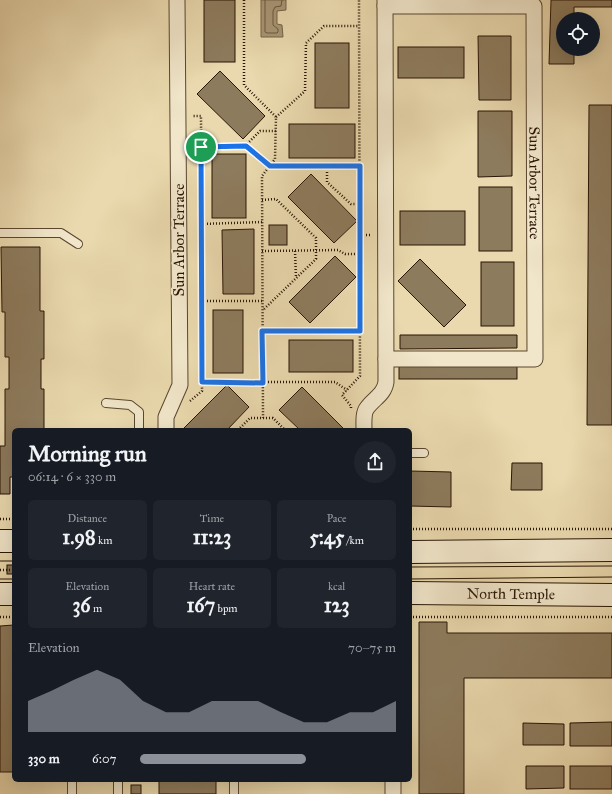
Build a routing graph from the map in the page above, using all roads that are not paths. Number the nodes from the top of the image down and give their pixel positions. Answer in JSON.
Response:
{"nodes":[{"id":1,"x":177,"y":0,"type":"edge"},
{"id":2,"x":385,"y":3,"type":"edge"},
{"id":3,"x":430,"y":3,"type":"edge"},
{"id":4,"x":0,"y":233,"type":"edge"},
{"id":5,"x":78,"y":244,"type":"dead end"},
{"id":6,"x":386,"y":359,"type":"junction"},
{"id":7,"x":106,"y":403,"type":"dead end"},
{"id":8,"x":139,"y":428,"type":"edge"},
{"id":9,"x":166,"y":428,"type":"edge"},
{"id":10,"x":364,"y":428,"type":"edge"},
{"id":11,"x":412,"y":453,"type":"edge"},
{"id":12,"x":424,"y":453,"type":"dead end"},
{"id":13,"x":0,"y":541,"type":"edge"},
{"id":14,"x":12,"y":541,"type":"edge"},
{"id":15,"x":612,"y":550,"type":"edge"},
{"id":16,"x":412,"y":552,"type":"edge"},
{"id":17,"x":412,"y":593,"type":"edge"},
{"id":18,"x":0,"y":594,"type":"edge"},
{"id":19,"x":12,"y":594,"type":"edge"},
{"id":20,"x":612,"y":595,"type":"edge"},
{"id":21,"x":72,"y":782,"type":"edge"},
{"id":22,"x":118,"y":782,"type":"edge"},
{"id":23,"x":234,"y":782,"type":"edge"},
{"id":24,"x":393,"y":782,"type":"edge"},
{"id":25,"x":72,"y":794,"type":"edge"},
{"id":26,"x":118,"y":794,"type":"edge"},
{"id":27,"x":234,"y":794,"type":"edge"},
{"id":28,"x":393,"y":794,"type":"edge"}],
"edges":[{"from":1,"to":9,"type":"street","name":"Sun Arbor Terrace"},
{"from":2,"to":3,"type":"street","name":"Sun Arbor Terrace"},
{"from":2,"to":6,"type":"street","name":"Sun Arbor Terrace"},
{"from":3,"to":6,"type":"street","name":"Sun Arbor Terrace"},
{"from":4,"to":5,"type":"lane"},
{"from":6,"to":10,"type":"street","name":"Sun Arbor Terrace"},
{"from":7,"to":8,"type":"lane"},
{"from":11,"to":12,"type":"lane"},
{"from":13,"to":14,"type":"main road"},
{"from":15,"to":16,"type":"main road"},
{"from":17,"to":20,"type":"main road","name":"North Temple"},
{"from":18,"to":19,"type":"main road"},
{"from":21,"to":25,"type":"lane"},
{"from":22,"to":26,"type":"lane"},
{"from":23,"to":27,"type":"lane"},
{"from":24,"to":28,"type":"street"}]}
